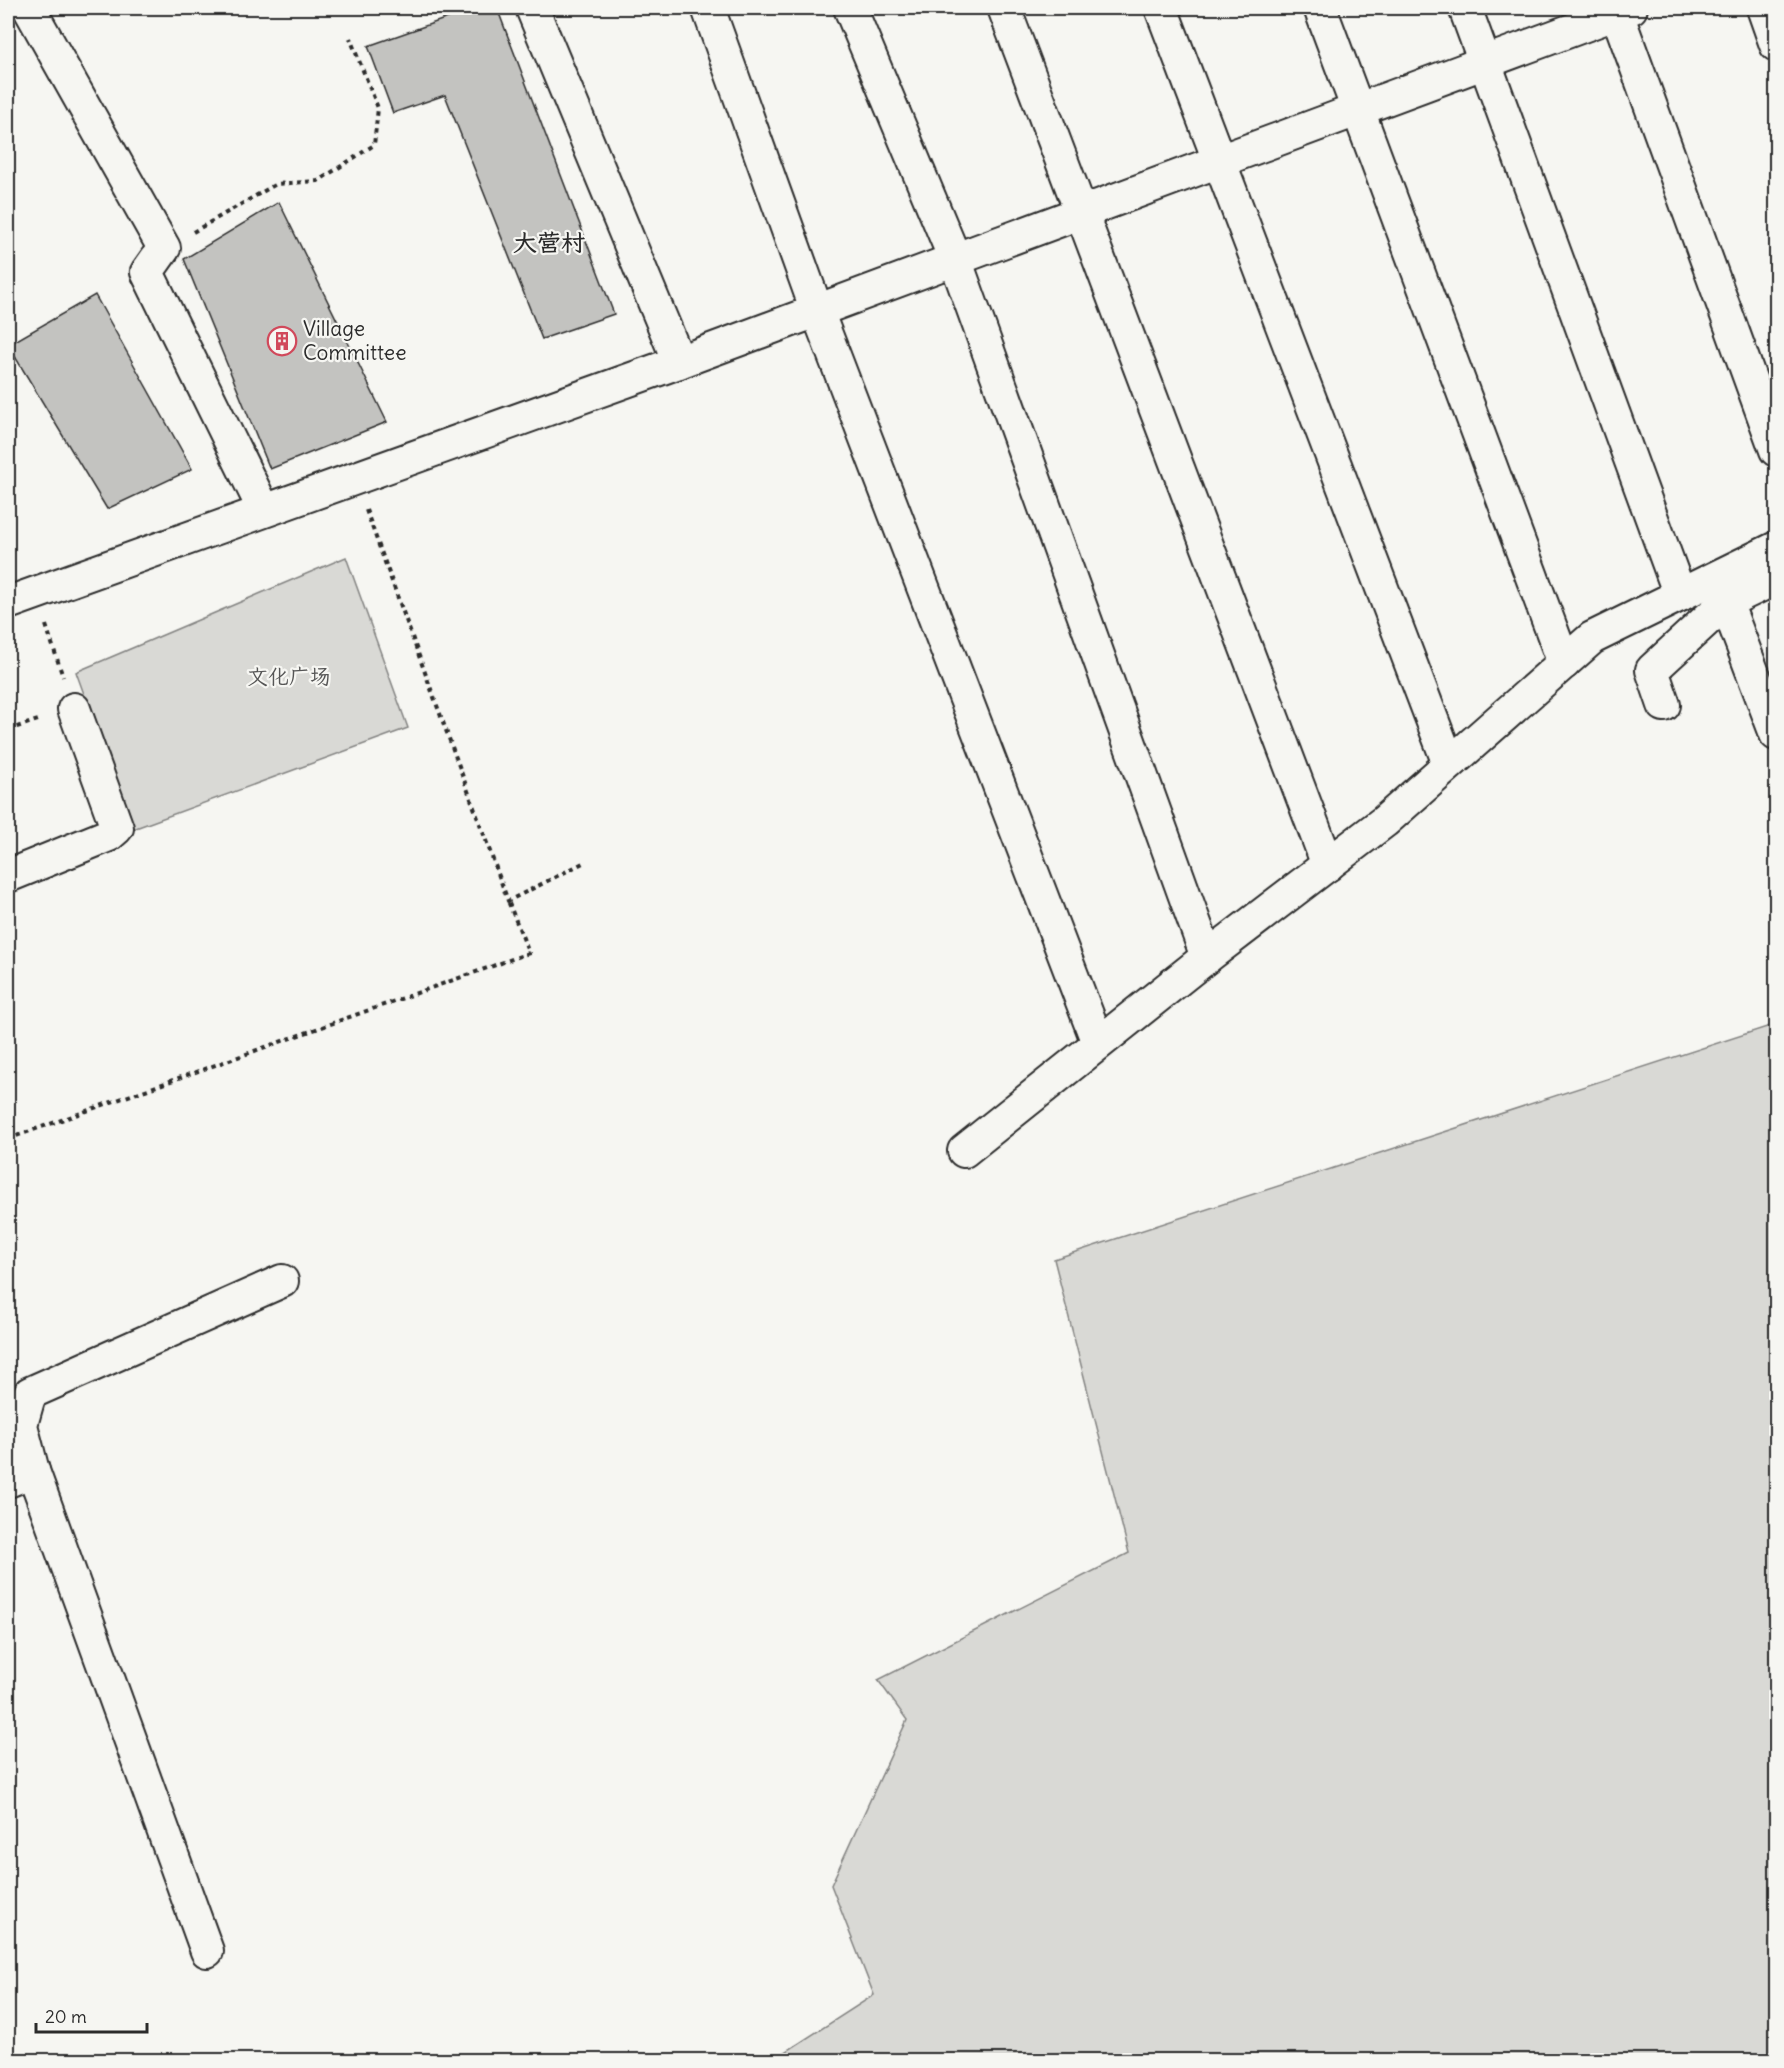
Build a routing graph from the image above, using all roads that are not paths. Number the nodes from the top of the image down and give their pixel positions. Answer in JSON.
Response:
{"nodes":[{"id":1,"x":29,"y":8,"type":"edge"},
{"id":2,"x":532,"y":8,"type":"edge"},
{"id":3,"x":708,"y":8,"type":"edge"},
{"id":4,"x":850,"y":8,"type":"edge"},
{"id":5,"x":1004,"y":8,"type":"edge"},
{"id":6,"x":1161,"y":8,"type":"edge"},
{"id":7,"x":1320,"y":8,"type":"edge"},
{"id":8,"x":1465,"y":8,"type":"edge"},
{"id":9,"x":1763,"y":8,"type":"edge"},
{"id":10,"x":1621,"y":9,"type":"edge"},
{"id":11,"x":1776,"y":45,"type":"edge"},
{"id":12,"x":1484,"y":62,"type":"junction"},
{"id":13,"x":1358,"y":109,"type":"junction"},
{"id":14,"x":1219,"y":160,"type":"junction"},
{"id":15,"x":1080,"y":213,"type":"junction"},
{"id":16,"x":955,"y":259,"type":"junction"},
{"id":17,"x":817,"y":311,"type":"junction"},
{"id":18,"x":679,"y":362,"type":"junction"},
{"id":19,"x":1776,"y":450,"type":"edge"},
{"id":20,"x":264,"y":510,"type":"junction"},
{"id":21,"x":1776,"y":548,"type":"edge"},
{"id":22,"x":1776,"y":578,"type":"edge"},
{"id":23,"x":1680,"y":595,"type":"junction"},
{"id":24,"x":21,"y":598,"type":"edge"},
{"id":25,"x":1726,"y":602,"type":"junction"},
{"id":26,"x":1564,"y":663,"type":"junction"},
{"id":27,"x":1664,"y":705,"type":"dead end"},
{"id":28,"x":74,"y":709,"type":"road end"},
{"id":29,"x":1776,"y":734,"type":"edge"},
{"id":30,"x":1449,"y":764,"type":"junction"},
{"id":31,"x":1328,"y":864,"type":"junction"},
{"id":32,"x":8,"y":876,"type":"edge"},
{"id":33,"x":1207,"y":957,"type":"junction"},
{"id":34,"x":1098,"y":1043,"type":"junction"},
{"id":35,"x":964,"y":1151,"type":"dead end"},
{"id":36,"x":282,"y":1281,"type":"dead end"},
{"id":37,"x":8,"y":1385,"type":"edge"},
{"id":38,"x":21,"y":1425,"type":"junction"},
{"id":39,"x":20,"y":1476,"type":"edge"},
{"id":40,"x":207,"y":1951,"type":"dead end"}],
"edges":[{"from":1,"to":20,"type":"street"},
{"from":2,"to":18,"type":"street"},
{"from":3,"to":17,"type":"street"},
{"from":4,"to":16,"type":"street"},
{"from":5,"to":15,"type":"street"},
{"from":6,"to":14,"type":"street"},
{"from":7,"to":13,"type":"street"},
{"from":8,"to":12,"type":"street"},
{"from":9,"to":11,"type":"street"},
{"from":10,"to":12,"type":"street"},
{"from":10,"to":19,"type":"street"},
{"from":12,"to":13,"type":"street"},
{"from":12,"to":23,"type":"street"},
{"from":13,"to":14,"type":"street"},
{"from":13,"to":26,"type":"street"},
{"from":14,"to":15,"type":"street"},
{"from":14,"to":30,"type":"street"},
{"from":15,"to":16,"type":"street"},
{"from":15,"to":31,"type":"street"},
{"from":16,"to":17,"type":"street"},
{"from":16,"to":33,"type":"street"},
{"from":17,"to":18,"type":"street"},
{"from":17,"to":34,"type":"street"},
{"from":18,"to":20,"type":"street"},
{"from":20,"to":24,"type":"street"},
{"from":21,"to":23,"type":"street"},
{"from":22,"to":25,"type":"street"},
{"from":23,"to":26,"type":"street"},
{"from":25,"to":27,"type":"street"},
{"from":25,"to":29,"type":"street"},
{"from":26,"to":30,"type":"street"},
{"from":28,"to":32,"type":"street"},
{"from":30,"to":31,"type":"street"},
{"from":31,"to":33,"type":"street"},
{"from":33,"to":34,"type":"street"},
{"from":34,"to":35,"type":"street"},
{"from":36,"to":38,"type":"street"},
{"from":37,"to":38,"type":"street"},
{"from":38,"to":39,"type":"street"},
{"from":39,"to":40,"type":"street"}]}
